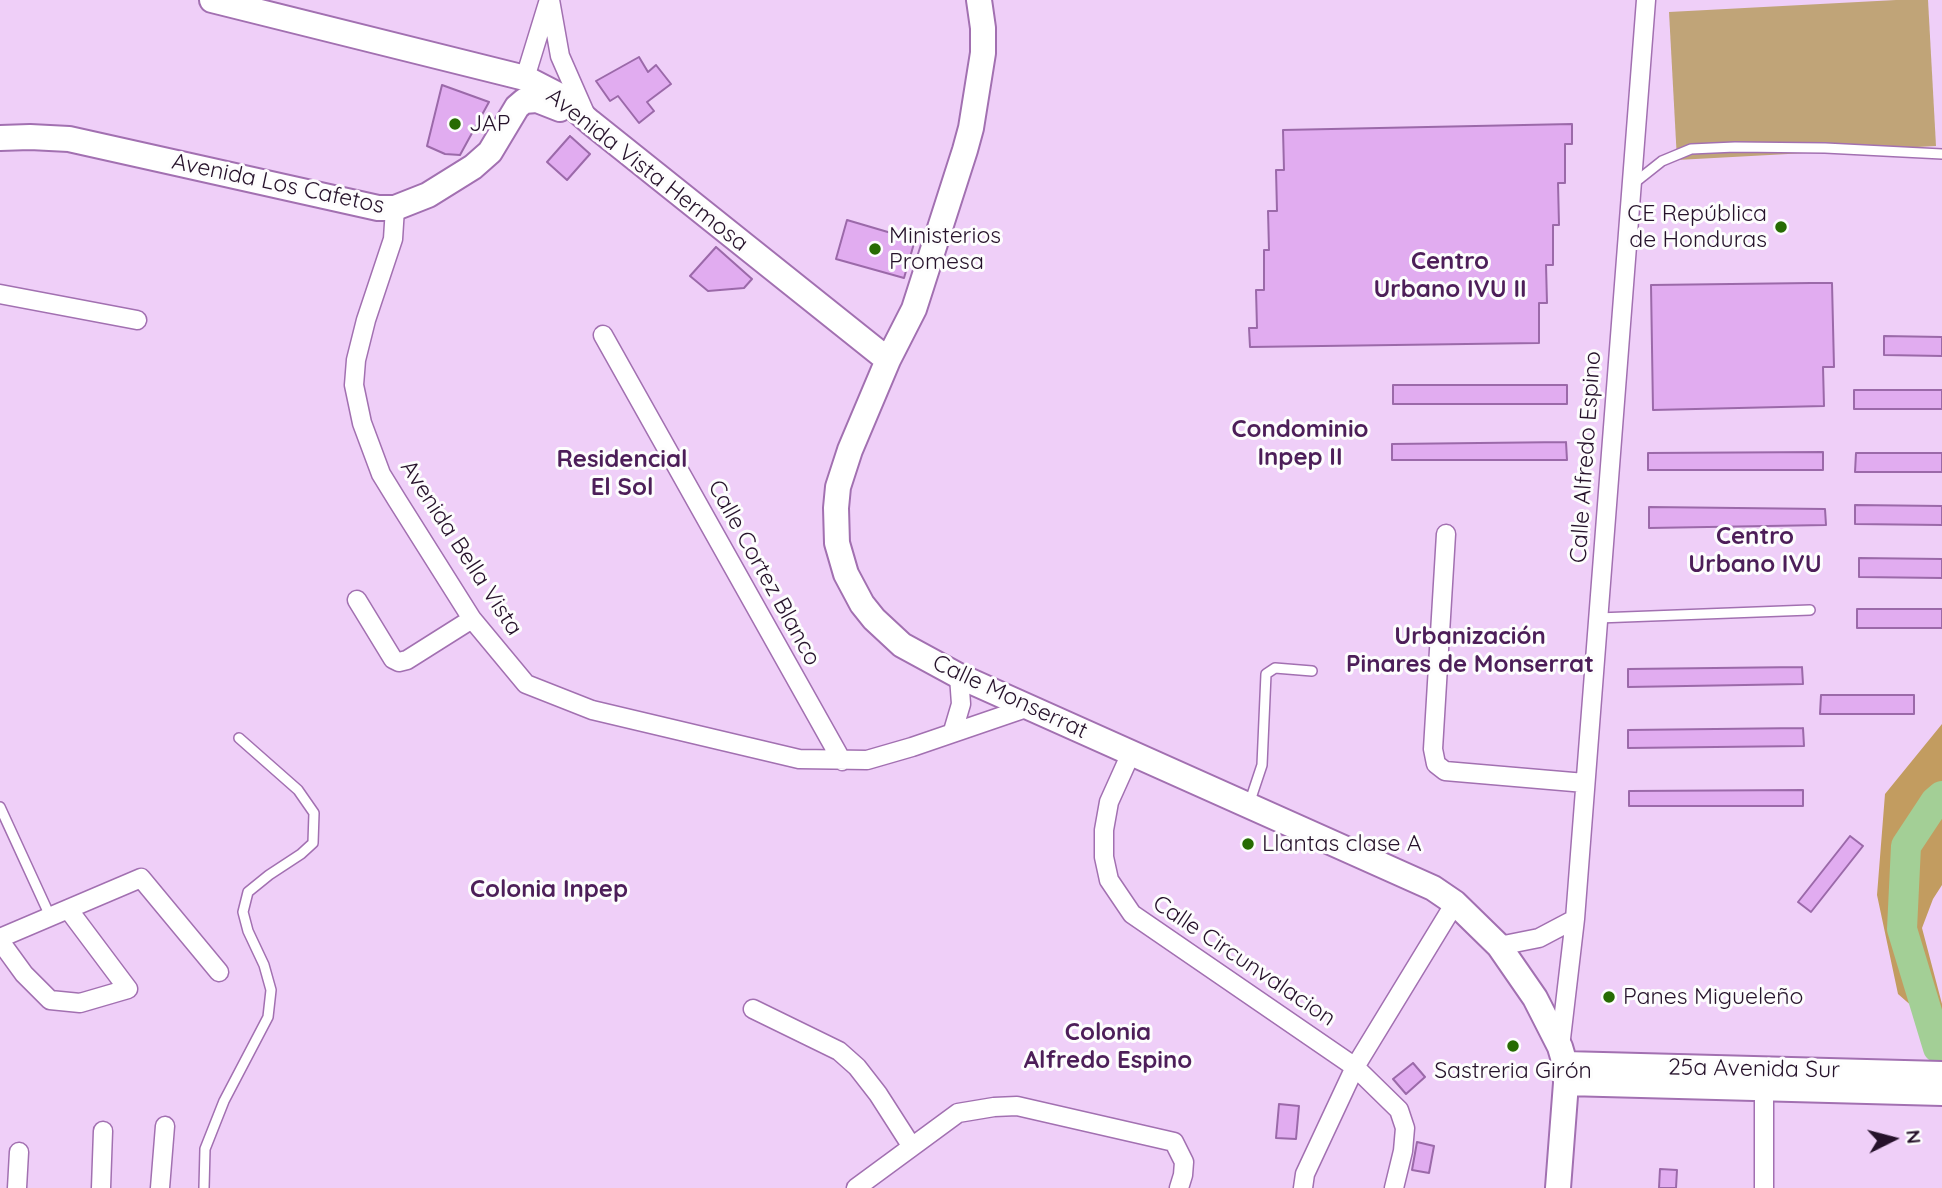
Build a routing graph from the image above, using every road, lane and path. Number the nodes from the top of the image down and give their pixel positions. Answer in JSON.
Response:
{"nodes":[{"id":1,"x":212,"y":0,"type":"edge"},
{"id":2,"x":550,"y":0,"type":"edge"},
{"id":3,"x":1646,"y":0,"type":"edge"},
{"id":4,"x":984,"y":2,"type":"edge"},
{"id":5,"x":462,"y":62,"type":"junction"},
{"id":6,"x":525,"y":78,"type":"junction"},
{"id":7,"x":517,"y":107,"type":"junction"},
{"id":8,"x":590,"y":122,"type":"junction"},
{"id":9,"x":0,"y":138,"type":"edge"},
{"id":10,"x":1942,"y":154,"type":"edge"},
{"id":11,"x":1632,"y":185,"type":"junction"},
{"id":12,"x":396,"y":208,"type":"junction"},
{"id":13,"x":0,"y":294,"type":"edge"},
{"id":14,"x":137,"y":320,"type":"dead end"},
{"id":15,"x":603,"y":335,"type":"dead end"},
{"id":16,"x":888,"y":360,"type":"junction"},
{"id":17,"x":1446,"y":534,"type":"dead end"},
{"id":18,"x":357,"y":600,"type":"dead end"},
{"id":19,"x":1810,"y":610,"type":"dead end"},
{"id":20,"x":1598,"y":618,"type":"junction"},
{"id":21,"x":472,"y":619,"type":"junction"},
{"id":22,"x":1312,"y":671,"type":"dead end"},
{"id":23,"x":959,"y":676,"type":"junction"},
{"id":24,"x":1026,"y":708,"type":"junction"},
{"id":25,"x":953,"y":731,"type":"junction"},
{"id":26,"x":239,"y":738,"type":"dead end"},
{"id":27,"x":1131,"y":752,"type":"junction"},
{"id":28,"x":842,"y":761,"type":"junction"},
{"id":29,"x":1585,"y":783,"type":"junction"},
{"id":30,"x":1248,"y":806,"type":"junction"},
{"id":31,"x":0,"y":807,"type":"edge"},
{"id":32,"x":1455,"y":902,"type":"junction"},
{"id":33,"x":68,"y":909,"type":"junction"},
{"id":34,"x":51,"y":916,"type":"junction"},
{"id":35,"x":1575,"y":919,"type":"junction"},
{"id":36,"x":0,"y":939,"type":"edge"},
{"id":37,"x":1499,"y":946,"type":"junction"},
{"id":38,"x":219,"y":972,"type":"dead end"},
{"id":39,"x":753,"y":1009,"type":"dead end"},
{"id":40,"x":1564,"y":1065,"type":"junction"},
{"id":41,"x":1355,"y":1067,"type":"junction"},
{"id":42,"x":1942,"y":1074,"type":"edge"},
{"id":43,"x":1764,"y":1089,"type":"junction"},
{"id":44,"x":1942,"y":1093,"type":"edge"},
{"id":45,"x":165,"y":1126,"type":"dead end"},
{"id":46,"x":103,"y":1131,"type":"dead end"},
{"id":47,"x":912,"y":1147,"type":"junction"},
{"id":48,"x":19,"y":1152,"type":"dead end"},
{"id":49,"x":17,"y":1188,"type":"edge"},
{"id":50,"x":101,"y":1188,"type":"edge"},
{"id":51,"x":160,"y":1188,"type":"edge"},
{"id":52,"x":204,"y":1188,"type":"edge"},
{"id":53,"x":856,"y":1188,"type":"edge"},
{"id":54,"x":1179,"y":1188,"type":"edge"},
{"id":55,"x":1304,"y":1188,"type":"edge"},
{"id":56,"x":1394,"y":1188,"type":"edge"},
{"id":57,"x":1558,"y":1188,"type":"edge"},
{"id":58,"x":1764,"y":1188,"type":"edge"}],
"edges":[{"from":1,"to":5,"type":"street","name":"Avenida Vista Hermosa"},
{"from":2,"to":6,"type":"street"},
{"from":2,"to":8,"type":"street"},
{"from":3,"to":11,"type":"street","name":"Calle Alfredo Espino"},
{"from":4,"to":16,"type":"street","name":"Calle Monserrat"},
{"from":5,"to":6,"type":"street","name":"Avenida Vista Hermosa"},
{"from":5,"to":7,"type":"street"},
{"from":6,"to":8,"type":"street","name":"Avenida Vista Hermosa"},
{"from":7,"to":8,"type":"street"},
{"from":7,"to":12,"type":"street","name":"Avenida Los Cafetos"},
{"from":8,"to":16,"type":"street","name":"Avenida Vista Hermosa"},
{"from":9,"to":12,"type":"street","name":"Avenida Los Cafetos"},
{"from":10,"to":11,"type":"lane"},
{"from":11,"to":20,"type":"street","name":"Calle Alfredo Espino"},
{"from":12,"to":21,"type":"street","name":"Avenida Bella Vista"},
{"from":13,"to":14,"type":"street"},
{"from":15,"to":28,"type":"street","name":"Calle Cortez Blanco"},
{"from":16,"to":23,"type":"street","name":"Calle Monserrat"},
{"from":17,"to":29,"type":"street"},
{"from":18,"to":21,"type":"street"},
{"from":19,"to":20,"type":"lane"},
{"from":20,"to":29,"type":"street","name":"Calle Alfredo Espino"},
{"from":21,"to":28,"type":"street","name":"Avenida Bella Vista"},
{"from":22,"to":30,"type":"lane"},
{"from":23,"to":24,"type":"street","name":"Calle Monserrat"},
{"from":23,"to":25,"type":"street"},
{"from":24,"to":25,"type":"street","name":"Avenida Bella Vista"},
{"from":24,"to":27,"type":"street","name":"Calle Monserrat"},
{"from":25,"to":28,"type":"street","name":"Avenida Bella Vista"},
{"from":26,"to":52,"type":"lane"},
{"from":27,"to":30,"type":"street","name":"Calle Monserrat"},
{"from":27,"to":41,"type":"street","name":"Calle Circunvalacion"},
{"from":29,"to":35,"type":"street","name":"Calle Alfredo Espino"},
{"from":30,"to":32,"type":"street","name":"Calle Monserrat"},
{"from":31,"to":34,"type":"lane"},
{"from":32,"to":37,"type":"street","name":"Calle Monserrat"},
{"from":32,"to":41,"type":"street"},
{"from":33,"to":34,"type":"street"},
{"from":33,"to":36,"type":"street"},
{"from":33,"to":38,"type":"street"},
{"from":34,"to":36,"type":"street"},
{"from":35,"to":37,"type":"street"},
{"from":35,"to":40,"type":"street","name":"Calle Alfredo Espino"},
{"from":37,"to":40,"type":"street","name":"Calle Monserrat"},
{"from":39,"to":47,"type":"street"},
{"from":40,"to":42,"type":"street","name":"25a Avenida Sur"},
{"from":40,"to":43,"type":"street","name":"25a Avenida Sur"},
{"from":40,"to":57,"type":"street"},
{"from":41,"to":55,"type":"street"},
{"from":41,"to":56,"type":"street","name":"Calle Circunvalacion"},
{"from":43,"to":44,"type":"street","name":"25a Avenida Sur"},
{"from":43,"to":58,"type":"street"},
{"from":45,"to":51,"type":"street"},
{"from":46,"to":50,"type":"street"},
{"from":47,"to":53,"type":"street"},
{"from":47,"to":54,"type":"street"},
{"from":48,"to":49,"type":"street"}]}
